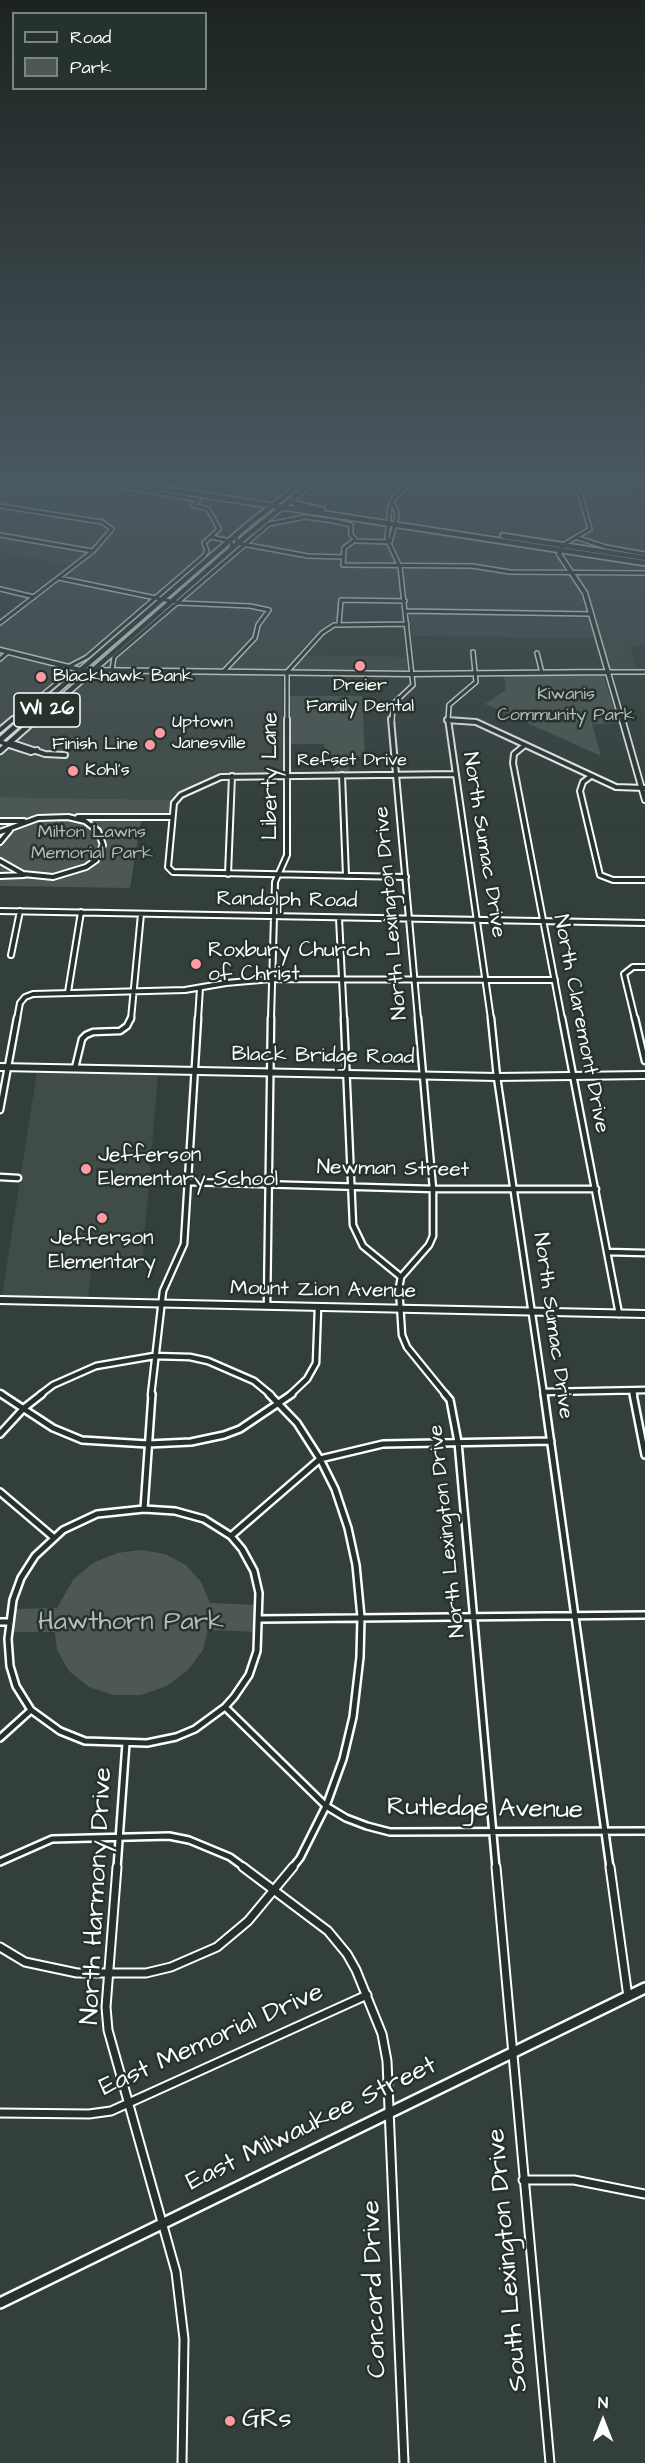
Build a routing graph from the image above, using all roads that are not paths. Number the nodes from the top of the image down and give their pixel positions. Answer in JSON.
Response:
{"nodes":[{"id":1,"x":33,"y":598,"type":"edge"},
{"id":2,"x":153,"y":598,"type":"edge"},
{"id":3,"x":158,"y":598,"type":"edge"},
{"id":4,"x":175,"y":598,"type":"edge"},
{"id":5,"x":185,"y":598,"type":"edge"},
{"id":6,"x":405,"y":598,"type":"edge"},
{"id":7,"x":586,"y":598,"type":"edge"},
{"id":8,"x":163,"y":599,"type":"junction"},
{"id":9,"x":171,"y":601,"type":"junction"},
{"id":10,"x":405,"y":601,"type":"junction"},
{"id":11,"x":180,"y":603,"type":"junction"},
{"id":12,"x":406,"y":611,"type":"junction"},
{"id":13,"x":591,"y":614,"type":"junction"},
{"id":14,"x":0,"y":623,"type":"edge"},
{"id":15,"x":339,"y":624,"type":"junction"},
{"id":16,"x":407,"y":624,"type":"junction"},
{"id":17,"x":0,"y":650,"type":"edge"},
{"id":18,"x":8,"y":652,"type":"junction"},
{"id":19,"x":473,"y":652,"type":"dead end"},
{"id":20,"x":537,"y":653,"type":"dead end"},
{"id":21,"x":0,"y":659,"type":"edge"},
{"id":22,"x":68,"y":667,"type":"junction"},
{"id":23,"x":81,"y":670,"type":"junction"},
{"id":24,"x":93,"y":670,"type":"junction"},
{"id":25,"x":112,"y":670,"type":"junction"},
{"id":26,"x":223,"y":672,"type":"junction"},
{"id":27,"x":286,"y":672,"type":"junction"},
{"id":28,"x":607,"y":672,"type":"junction"},
{"id":29,"x":645,"y":672,"type":"edge"},
{"id":30,"x":542,"y":673,"type":"junction"},
{"id":31,"x":411,"y":674,"type":"junction"},
{"id":32,"x":476,"y":674,"type":"junction"},
{"id":33,"x":447,"y":720,"type":"junction"},
{"id":34,"x":0,"y":730,"type":"edge"},
{"id":35,"x":0,"y":741,"type":"edge"},
{"id":36,"x":7,"y":744,"type":"junction"},
{"id":37,"x":525,"y":745,"type":"junction"},
{"id":38,"x":0,"y":751,"type":"edge"},
{"id":39,"x":65,"y":754,"type":"dead end"},
{"id":40,"x":455,"y":774,"type":"junction"},
{"id":41,"x":342,"y":775,"type":"junction"},
{"id":42,"x":397,"y":775,"type":"junction"},
{"id":43,"x":232,"y":776,"type":"junction"},
{"id":44,"x":287,"y":776,"type":"junction"},
{"id":45,"x":591,"y":776,"type":"junction"},
{"id":46,"x":643,"y":789,"type":"edge"},
{"id":47,"x":645,"y":800,"type":"edge"},
{"id":48,"x":63,"y":817,"type":"junction"},
{"id":49,"x":93,"y":817,"type":"junction"},
{"id":50,"x":172,"y":817,"type":"junction"},
{"id":51,"x":0,"y":821,"type":"edge"},
{"id":52,"x":28,"y":821,"type":"junction"},
{"id":53,"x":87,"y":823,"type":"junction"},
{"id":54,"x":1,"y":835,"type":"edge"},
{"id":55,"x":0,"y":842,"type":"edge"},
{"id":56,"x":0,"y":862,"type":"edge"},
{"id":57,"x":13,"y":870,"type":"junction"},
{"id":58,"x":228,"y":874,"type":"junction"},
{"id":59,"x":24,"y":875,"type":"junction"},
{"id":60,"x":278,"y":875,"type":"junction"},
{"id":61,"x":2,"y":876,"type":"edge"},
{"id":62,"x":346,"y":876,"type":"junction"},
{"id":63,"x":406,"y":877,"type":"junction"},
{"id":64,"x":645,"y":880,"type":"edge"},
{"id":65,"x":0,"y":911,"type":"edge"},
{"id":66,"x":20,"y":912,"type":"junction"},
{"id":67,"x":81,"y":912,"type":"junction"},
{"id":68,"x":141,"y":914,"type":"junction"},
{"id":69,"x":273,"y":916,"type":"junction"},
{"id":70,"x":339,"y":918,"type":"junction"},
{"id":71,"x":408,"y":918,"type":"junction"},
{"id":72,"x":478,"y":921,"type":"junction"},
{"id":73,"x":544,"y":922,"type":"junction"},
{"id":74,"x":645,"y":923,"type":"edge"},
{"id":75,"x":11,"y":955,"type":"dead end"},
{"id":76,"x":645,"y":967,"type":"edge"},
{"id":77,"x":272,"y":980,"type":"junction"},
{"id":78,"x":342,"y":980,"type":"junction"},
{"id":79,"x":555,"y":980,"type":"junction"},
{"id":80,"x":414,"y":981,"type":"junction"},
{"id":81,"x":487,"y":981,"type":"junction"},
{"id":82,"x":200,"y":988,"type":"junction"},
{"id":83,"x":68,"y":992,"type":"junction"},
{"id":84,"x":133,"y":992,"type":"junction"},
{"id":85,"x":645,"y":1061,"type":"edge"},
{"id":86,"x":0,"y":1067,"type":"edge"},
{"id":87,"x":8,"y":1067,"type":"junction"},
{"id":88,"x":75,"y":1068,"type":"junction"},
{"id":89,"x":195,"y":1071,"type":"junction"},
{"id":90,"x":271,"y":1072,"type":"junction"},
{"id":91,"x":346,"y":1074,"type":"junction"},
{"id":92,"x":645,"y":1075,"type":"edge"},
{"id":93,"x":422,"y":1076,"type":"junction"},
{"id":94,"x":573,"y":1076,"type":"junction"},
{"id":95,"x":497,"y":1077,"type":"junction"},
{"id":96,"x":0,"y":1110,"type":"edge"},
{"id":97,"x":0,"y":1177,"type":"edge"},
{"id":98,"x":18,"y":1178,"type":"dead end"},
{"id":99,"x":188,"y":1182,"type":"junction"},
{"id":100,"x":270,"y":1184,"type":"junction"},
{"id":101,"x":350,"y":1185,"type":"junction"},
{"id":102,"x":433,"y":1189,"type":"junction"},
{"id":103,"x":516,"y":1189,"type":"junction"},
{"id":104,"x":596,"y":1189,"type":"junction"},
{"id":105,"x":607,"y":1252,"type":"junction"},
{"id":106,"x":645,"y":1253,"type":"edge"},
{"id":107,"x":401,"y":1277,"type":"junction"},
{"id":108,"x":0,"y":1300,"type":"edge"},
{"id":109,"x":161,"y":1304,"type":"junction"},
{"id":110,"x":267,"y":1306,"type":"junction"},
{"id":111,"x":318,"y":1308,"type":"junction"},
{"id":112,"x":401,"y":1309,"type":"junction"},
{"id":113,"x":532,"y":1312,"type":"junction"},
{"id":114,"x":619,"y":1314,"type":"junction"},
{"id":115,"x":645,"y":1314,"type":"edge"},
{"id":116,"x":154,"y":1356,"type":"junction"},
{"id":117,"x":645,"y":1390,"type":"edge"},
{"id":118,"x":633,"y":1391,"type":"junction"},
{"id":119,"x":544,"y":1392,"type":"junction"},
{"id":120,"x":0,"y":1393,"type":"edge"},
{"id":121,"x":279,"y":1402,"type":"junction"},
{"id":122,"x":24,"y":1408,"type":"junction"},
{"id":123,"x":0,"y":1434,"type":"edge"},
{"id":124,"x":551,"y":1441,"type":"junction"},
{"id":125,"x":458,"y":1442,"type":"junction"},
{"id":126,"x":147,"y":1444,"type":"junction"},
{"id":127,"x":645,"y":1455,"type":"edge"},
{"id":128,"x":320,"y":1459,"type":"junction"},
{"id":129,"x":0,"y":1492,"type":"edge"},
{"id":130,"x":144,"y":1509,"type":"junction"},
{"id":131,"x":231,"y":1536,"type":"junction"},
{"id":132,"x":53,"y":1538,"type":"junction"},
{"id":133,"x":575,"y":1614,"type":"junction"},
{"id":134,"x":473,"y":1615,"type":"junction"},
{"id":135,"x":645,"y":1615,"type":"edge"},
{"id":136,"x":361,"y":1617,"type":"junction"},
{"id":137,"x":260,"y":1619,"type":"junction"},
{"id":138,"x":0,"y":1622,"type":"edge"},
{"id":139,"x":10,"y":1622,"type":"junction"},
{"id":140,"x":225,"y":1707,"type":"junction"},
{"id":141,"x":30,"y":1710,"type":"junction"},
{"id":142,"x":0,"y":1738,"type":"edge"},
{"id":143,"x":126,"y":1743,"type":"junction"},
{"id":144,"x":326,"y":1806,"type":"junction"},
{"id":145,"x":606,"y":1831,"type":"junction"},
{"id":146,"x":645,"y":1831,"type":"edge"},
{"id":147,"x":492,"y":1833,"type":"junction"},
{"id":148,"x":119,"y":1836,"type":"junction"},
{"id":149,"x":0,"y":1862,"type":"edge"},
{"id":150,"x":275,"y":1891,"type":"junction"},
{"id":151,"x":0,"y":1947,"type":"edge"},
{"id":152,"x":108,"y":1974,"type":"junction"},
{"id":153,"x":645,"y":1988,"type":"edge"},
{"id":154,"x":367,"y":1995,"type":"junction"},
{"id":155,"x":628,"y":1997,"type":"junction"},
{"id":156,"x":511,"y":2053,"type":"junction"},
{"id":157,"x":128,"y":2104,"type":"junction"},
{"id":158,"x":389,"y":2112,"type":"junction"},
{"id":159,"x":0,"y":2114,"type":"edge"},
{"id":160,"x":523,"y":2180,"type":"junction"},
{"id":161,"x":645,"y":2194,"type":"edge"},
{"id":162,"x":163,"y":2223,"type":"junction"},
{"id":163,"x":0,"y":2303,"type":"edge"},
{"id":164,"x":182,"y":2463,"type":"edge"},
{"id":165,"x":404,"y":2463,"type":"edge"},
{"id":166,"x":550,"y":2463,"type":"edge"}],
"edges":[{"from":1,"to":14,"type":"street"},
{"from":2,"to":22,"type":"street"},
{"from":3,"to":8,"type":"street"},
{"from":4,"to":9,"type":"main road","number":"WI 26"},
{"from":5,"to":11,"type":"street"},
{"from":6,"to":10,"type":"street"},
{"from":7,"to":13,"type":"street"},
{"from":8,"to":9,"type":"street"},
{"from":8,"to":23,"type":"main road","number":"WI 26"},
{"from":9,"to":11,"type":"street"},
{"from":9,"to":24,"type":"main road","number":"WI 26"},
{"from":10,"to":12,"type":"street"},
{"from":10,"to":15,"type":"street"},
{"from":11,"to":25,"type":"street"},
{"from":11,"to":26,"type":"street"},
{"from":12,"to":13,"type":"street"},
{"from":12,"to":16,"type":"street"},
{"from":13,"to":28,"type":"street"},
{"from":15,"to":16,"type":"street"},
{"from":15,"to":27,"type":"street"},
{"from":16,"to":31,"type":"street"},
{"from":17,"to":18,"type":"street"},
{"from":18,"to":21,"type":"street"},
{"from":18,"to":22,"type":"street"},
{"from":19,"to":32,"type":"street"},
{"from":20,"to":30,"type":"street"},
{"from":22,"to":23,"type":"street"},
{"from":22,"to":34,"type":"street"},
{"from":23,"to":24,"type":"street"},
{"from":23,"to":35,"type":"main road","number":"WI 26"},
{"from":24,"to":25,"type":"street"},
{"from":24,"to":36,"type":"main road","number":"WI 26"},
{"from":25,"to":26,"type":"street"},
{"from":26,"to":27,"type":"street"},
{"from":27,"to":31,"type":"street"},
{"from":27,"to":44,"type":"street","name":"Liberty Lane"},
{"from":28,"to":29,"type":"street"},
{"from":28,"to":30,"type":"street"},
{"from":28,"to":46,"type":"street"},
{"from":30,"to":32,"type":"street"},
{"from":31,"to":32,"type":"street"},
{"from":31,"to":42,"type":"street","name":"North Lexington Drive"},
{"from":32,"to":33,"type":"street"},
{"from":33,"to":37,"type":"street"},
{"from":33,"to":40,"type":"street","name":"North Sumac Drive"},
{"from":35,"to":36,"type":"street"},
{"from":36,"to":38,"type":"main road","number":"WI 26"},
{"from":36,"to":39,"type":"street"},
{"from":37,"to":45,"type":"street"},
{"from":37,"to":73,"type":"street","name":"North Claremont Drive"},
{"from":40,"to":42,"type":"street","name":"Refset Drive"},
{"from":40,"to":72,"type":"street","name":"North Sumac Drive"},
{"from":41,"to":42,"type":"street","name":"Refset Drive"},
{"from":41,"to":44,"type":"street","name":"Refset Drive"},
{"from":41,"to":62,"type":"street"},
{"from":42,"to":63,"type":"street","name":"North Lexington Drive"},
{"from":43,"to":44,"type":"street","name":"Refset Drive"},
{"from":43,"to":50,"type":"street","name":"Refset Drive"},
{"from":43,"to":58,"type":"street"},
{"from":44,"to":60,"type":"street","name":"Liberty Lane"},
{"from":45,"to":46,"type":"street"},
{"from":45,"to":64,"type":"street"},
{"from":46,"to":47,"type":"street"},
{"from":48,"to":49,"type":"street"},
{"from":48,"to":52,"type":"street"},
{"from":48,"to":53,"type":"street"},
{"from":49,"to":50,"type":"street"},
{"from":49,"to":53,"type":"street"},
{"from":50,"to":58,"type":"street"},
{"from":51,"to":52,"type":"street"},
{"from":52,"to":54,"type":"street"},
{"from":53,"to":59,"type":"street"},
{"from":54,"to":55,"type":"street"},
{"from":56,"to":57,"type":"street"},
{"from":57,"to":59,"type":"street"},
{"from":57,"to":61,"type":"street"},
{"from":58,"to":60,"type":"street"},
{"from":59,"to":61,"type":"street"},
{"from":60,"to":62,"type":"street"},
{"from":60,"to":69,"type":"street","name":"Liberty Lane"},
{"from":62,"to":63,"type":"street"},
{"from":63,"to":71,"type":"street","name":"North Lexington Drive"},
{"from":65,"to":66,"type":"street","name":"Randolph Road"},
{"from":66,"to":67,"type":"street","name":"Randolph Road"},
{"from":66,"to":75,"type":"street"},
{"from":67,"to":68,"type":"street","name":"Randolph Road"},
{"from":67,"to":83,"type":"street"},
{"from":68,"to":69,"type":"street","name":"Randolph Road"},
{"from":68,"to":84,"type":"street"},
{"from":69,"to":70,"type":"street","name":"Randolph Road"},
{"from":69,"to":77,"type":"street","name":"Liberty Lane"},
{"from":70,"to":71,"type":"street","name":"Randolph Road"},
{"from":70,"to":78,"type":"street"},
{"from":71,"to":72,"type":"street","name":"Randolph Road"},
{"from":71,"to":80,"type":"street","name":"North Lexington Drive"},
{"from":72,"to":73,"type":"street","name":"Randolph Road"},
{"from":72,"to":81,"type":"street","name":"North Sumac Drive"},
{"from":73,"to":74,"type":"street","name":"Randolph Road"},
{"from":73,"to":79,"type":"street","name":"North Claremont Drive"},
{"from":76,"to":85,"type":"street"},
{"from":77,"to":78,"type":"street"},
{"from":77,"to":82,"type":"street"},
{"from":77,"to":90,"type":"street","name":"Liberty Lane"},
{"from":78,"to":80,"type":"street"},
{"from":78,"to":91,"type":"street"},
{"from":79,"to":81,"type":"street"},
{"from":79,"to":94,"type":"street","name":"North Claremont Drive"},
{"from":80,"to":81,"type":"street"},
{"from":80,"to":93,"type":"street","name":"North Lexington Drive"},
{"from":81,"to":95,"type":"street","name":"North Sumac Drive"},
{"from":82,"to":84,"type":"street"},
{"from":82,"to":89,"type":"street"},
{"from":83,"to":84,"type":"street"},
{"from":83,"to":87,"type":"street"},
{"from":84,"to":88,"type":"street"},
{"from":86,"to":87,"type":"street","name":"Black Bridge Road"},
{"from":87,"to":88,"type":"street","name":"Black Bridge Road"},
{"from":87,"to":96,"type":"street"},
{"from":88,"to":89,"type":"street","name":"Black Bridge Road"},
{"from":89,"to":90,"type":"street","name":"Black Bridge Road"},
{"from":89,"to":99,"type":"street"},
{"from":90,"to":91,"type":"street","name":"Black Bridge Road"},
{"from":90,"to":100,"type":"street","name":"Liberty Lane"},
{"from":91,"to":93,"type":"street","name":"Black Bridge Road"},
{"from":91,"to":101,"type":"street"},
{"from":92,"to":94,"type":"street","name":"Black Bridge Road"},
{"from":93,"to":95,"type":"street","name":"Black Bridge Road"},
{"from":93,"to":102,"type":"street","name":"North Lexington Drive"},
{"from":94,"to":95,"type":"street","name":"Black Bridge Road"},
{"from":94,"to":104,"type":"street","name":"North Claremont Drive"},
{"from":95,"to":103,"type":"street","name":"North Sumac Drive"},
{"from":97,"to":98,"type":"street"},
{"from":99,"to":100,"type":"street","name":"Newman Street"},
{"from":99,"to":109,"type":"street"},
{"from":100,"to":101,"type":"street","name":"Newman Street"},
{"from":100,"to":110,"type":"street","name":"Liberty Lane"},
{"from":101,"to":102,"type":"street","name":"Newman Street"},
{"from":101,"to":107,"type":"street"},
{"from":102,"to":103,"type":"street","name":"Newman Street"},
{"from":102,"to":107,"type":"street","name":"North Lexington Drive"},
{"from":103,"to":104,"type":"street","name":"Newman Street"},
{"from":103,"to":113,"type":"street","name":"North Sumac Drive"},
{"from":104,"to":105,"type":"street","name":"North Claremont Drive"},
{"from":105,"to":106,"type":"street"},
{"from":105,"to":114,"type":"street","name":"North Claremont Drive"},
{"from":107,"to":112,"type":"street","name":"North Lexington Drive"},
{"from":108,"to":109,"type":"street","name":"Mount Zion Avenue"},
{"from":109,"to":110,"type":"street","name":"Mount Zion Avenue"},
{"from":109,"to":116,"type":"street"},
{"from":110,"to":111,"type":"street","name":"Mount Zion Avenue"},
{"from":111,"to":112,"type":"street","name":"Mount Zion Avenue"},
{"from":111,"to":121,"type":"street"},
{"from":112,"to":113,"type":"street","name":"Mount Zion Avenue"},
{"from":112,"to":125,"type":"street","name":"North Lexington Drive"},
{"from":113,"to":114,"type":"street","name":"Mount Zion Avenue"},
{"from":113,"to":119,"type":"street","name":"North Sumac Drive"},
{"from":114,"to":115,"type":"street","name":"Mount Zion Avenue"},
{"from":116,"to":121,"type":"street"},
{"from":116,"to":122,"type":"street"},
{"from":116,"to":126,"type":"street"},
{"from":117,"to":118,"type":"street"},
{"from":118,"to":119,"type":"street"},
{"from":118,"to":127,"type":"street"},
{"from":119,"to":124,"type":"street","name":"North Sumac Drive"},
{"from":120,"to":122,"type":"street"},
{"from":121,"to":126,"type":"street"},
{"from":121,"to":128,"type":"street"},
{"from":122,"to":123,"type":"street"},
{"from":122,"to":126,"type":"street"},
{"from":124,"to":125,"type":"street"},
{"from":124,"to":133,"type":"street","name":"North Sumac Drive"},
{"from":125,"to":128,"type":"street"},
{"from":125,"to":134,"type":"street","name":"North Lexington Drive"},
{"from":126,"to":130,"type":"street"},
{"from":128,"to":131,"type":"street"},
{"from":128,"to":136,"type":"street"},
{"from":129,"to":132,"type":"street"},
{"from":130,"to":131,"type":"street"},
{"from":130,"to":132,"type":"street"},
{"from":131,"to":137,"type":"street"},
{"from":132,"to":139,"type":"street"},
{"from":133,"to":134,"type":"street"},
{"from":133,"to":135,"type":"street"},
{"from":133,"to":145,"type":"street","name":"North Sumac Drive"},
{"from":134,"to":136,"type":"street"},
{"from":134,"to":147,"type":"street","name":"North Lexington Drive"},
{"from":136,"to":137,"type":"street"},
{"from":136,"to":144,"type":"street"},
{"from":137,"to":140,"type":"street"},
{"from":138,"to":139,"type":"street"},
{"from":139,"to":141,"type":"street"},
{"from":140,"to":143,"type":"street"},
{"from":140,"to":144,"type":"street","name":"Rutledge Avenue"},
{"from":141,"to":142,"type":"street"},
{"from":141,"to":143,"type":"street"},
{"from":143,"to":148,"type":"street","name":"North Harmony Drive"},
{"from":144,"to":147,"type":"street","name":"Rutledge Avenue"},
{"from":144,"to":150,"type":"street"},
{"from":145,"to":146,"type":"street","name":"Rutledge Avenue"},
{"from":145,"to":147,"type":"street","name":"Rutledge Avenue"},
{"from":145,"to":155,"type":"street","name":"North Sumac Drive"},
{"from":147,"to":156,"type":"street","name":"North Lexington Drive"},
{"from":148,"to":149,"type":"street","name":"Concord Drive"},
{"from":148,"to":150,"type":"street","name":"Concord Drive"},
{"from":148,"to":152,"type":"street","name":"North Harmony Drive"},
{"from":150,"to":152,"type":"street"},
{"from":150,"to":154,"type":"street","name":"Concord Drive"},
{"from":151,"to":152,"type":"street"},
{"from":152,"to":157,"type":"street","name":"North Harmony Drive"},
{"from":153,"to":155,"type":"street","name":"East Milwaukee Street"},
{"from":154,"to":157,"type":"street","name":"East Memorial Drive"},
{"from":154,"to":158,"type":"street","name":"Concord Drive"},
{"from":155,"to":156,"type":"street","name":"East Milwaukee Street"},
{"from":156,"to":158,"type":"street","name":"East Milwaukee Street"},
{"from":156,"to":160,"type":"street","name":"South Lexington Drive"},
{"from":157,"to":159,"type":"street","name":"East Memorial Drive"},
{"from":157,"to":162,"type":"street","name":"North Harmony Drive"},
{"from":158,"to":162,"type":"street","name":"East Milwaukee Street"},
{"from":158,"to":165,"type":"street","name":"Concord Drive"},
{"from":160,"to":161,"type":"street"},
{"from":160,"to":166,"type":"street","name":"South Lexington Drive"},
{"from":162,"to":163,"type":"street","name":"East Milwaukee Street"},
{"from":162,"to":164,"type":"street","name":"North Harmony Drive"}]}
